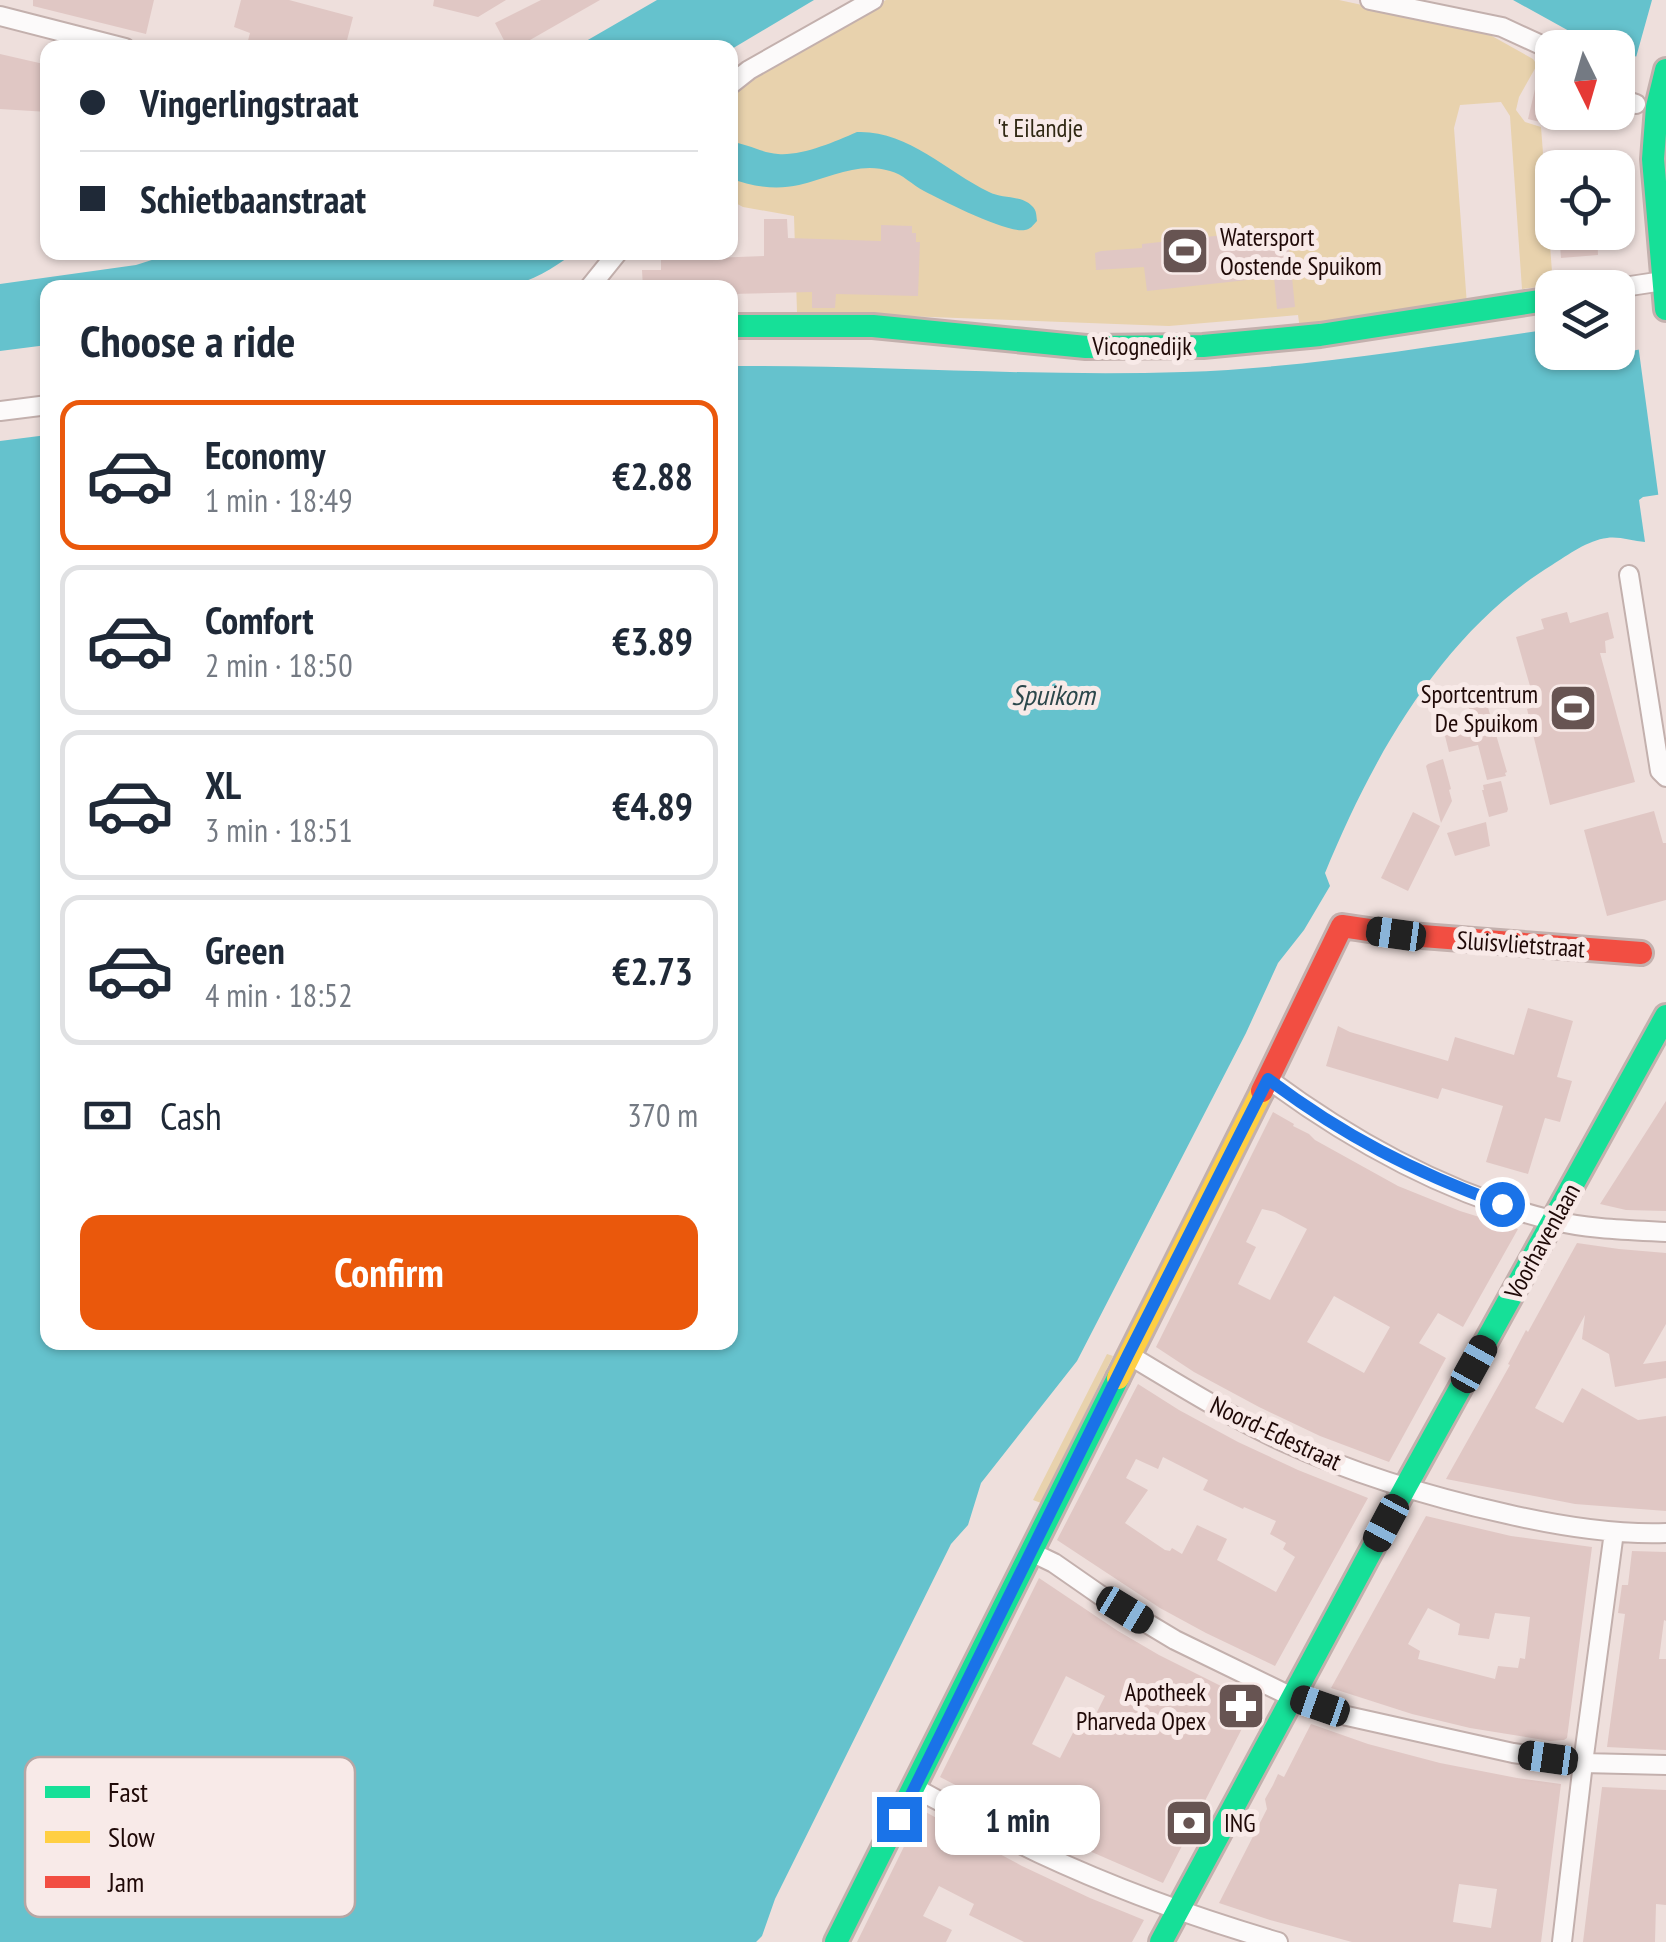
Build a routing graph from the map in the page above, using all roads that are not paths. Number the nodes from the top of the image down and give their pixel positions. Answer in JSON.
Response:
{"nodes":[{"id":1,"x":873,"y":0,"type":"edge"},
{"id":2,"x":1370,"y":0,"type":"edge"},
{"id":3,"x":0,"y":16,"type":"edge"},
{"id":4,"x":94,"y":40,"type":"edge"},
{"id":5,"x":1535,"y":42,"type":"edge"},
{"id":6,"x":1666,"y":70,"type":"edge"},
{"id":7,"x":738,"y":79,"type":"edge"},
{"id":8,"x":1637,"y":103,"type":"edge"},
{"id":9,"x":612,"y":260,"type":"edge"},
{"id":10,"x":595,"y":280,"type":"edge"},
{"id":11,"x":1663,"y":281,"type":"junction"},
{"id":12,"x":1635,"y":285,"type":"edge"},
{"id":13,"x":1535,"y":301,"type":"edge"},
{"id":14,"x":1666,"y":309,"type":"edge"},
{"id":15,"x":738,"y":326,"type":"edge"},
{"id":16,"x":40,"y":406,"type":"edge"},
{"id":17,"x":0,"y":411,"type":"edge"},
{"id":18,"x":1629,"y":575,"type":"dead end"},
{"id":19,"x":1666,"y":777,"type":"edge"},
{"id":20,"x":1640,"y":953,"type":"dead end"},
{"id":21,"x":1666,"y":1016,"type":"edge"},
{"id":22,"x":1268,"y":1079,"type":"junction"},
{"id":23,"x":1553,"y":1221,"type":"junction"},
{"id":24,"x":1666,"y":1232,"type":"edge"},
{"id":25,"x":1128,"y":1355,"type":"junction"},
{"id":26,"x":1405,"y":1488,"type":"junction"},
{"id":27,"x":1614,"y":1532,"type":"junction"},
{"id":28,"x":1666,"y":1533,"type":"edge"},
{"id":29,"x":1030,"y":1552,"type":"junction"},
{"id":30,"x":1292,"y":1696,"type":"junction"},
{"id":31,"x":1582,"y":1763,"type":"junction"},
{"id":32,"x":1666,"y":1765,"type":"edge"},
{"id":33,"x":915,"y":1788,"type":"junction"},
{"id":34,"x":1177,"y":1910,"type":"junction"},
{"id":35,"x":836,"y":1942,"type":"edge"},
{"id":36,"x":1162,"y":1942,"type":"edge"},
{"id":37,"x":1278,"y":1942,"type":"edge"},
{"id":38,"x":1562,"y":1942,"type":"edge"}],
"edges":[{"from":1,"to":7,"type":"street"},
{"from":2,"to":5,"type":"street"},
{"from":3,"to":4,"type":"street"},
{"from":6,"to":8,"type":"street"},
{"from":8,"to":11,"type":"street"},
{"from":9,"to":10,"type":"street"},
{"from":11,"to":12,"type":"street"},
{"from":11,"to":14,"type":"street"},
{"from":13,"to":15,"type":"street","name":"Vicognedijk"},
{"from":16,"to":17,"type":"street"},
{"from":18,"to":19,"type":"street"},
{"from":20,"to":22,"type":"street","name":"Sluisvlietstraat"},
{"from":21,"to":23,"type":"street","name":"Voorhavenlaan"},
{"from":22,"to":23,"type":"street"},
{"from":22,"to":25,"type":"street"},
{"from":23,"to":24,"type":"street"},
{"from":23,"to":26,"type":"street","name":"Voorhavenlaan"},
{"from":25,"to":26,"type":"street","name":"Noord-Edestraat"},
{"from":25,"to":29,"type":"street"},
{"from":26,"to":27,"type":"street","name":"Noord-Edestraat"},
{"from":26,"to":30,"type":"street","name":"Voorhavenlaan"},
{"from":27,"to":28,"type":"street","name":"Noord-Edestraat"},
{"from":27,"to":31,"type":"street"},
{"from":29,"to":30,"type":"street"},
{"from":29,"to":33,"type":"street"},
{"from":30,"to":31,"type":"street"},
{"from":30,"to":34,"type":"street","name":"Voorhavenlaan"},
{"from":31,"to":32,"type":"street"},
{"from":31,"to":38,"type":"street"},
{"from":33,"to":34,"type":"street"},
{"from":33,"to":35,"type":"street"},
{"from":34,"to":36,"type":"street","name":"Voorhavenlaan"},
{"from":34,"to":37,"type":"street"}]}
